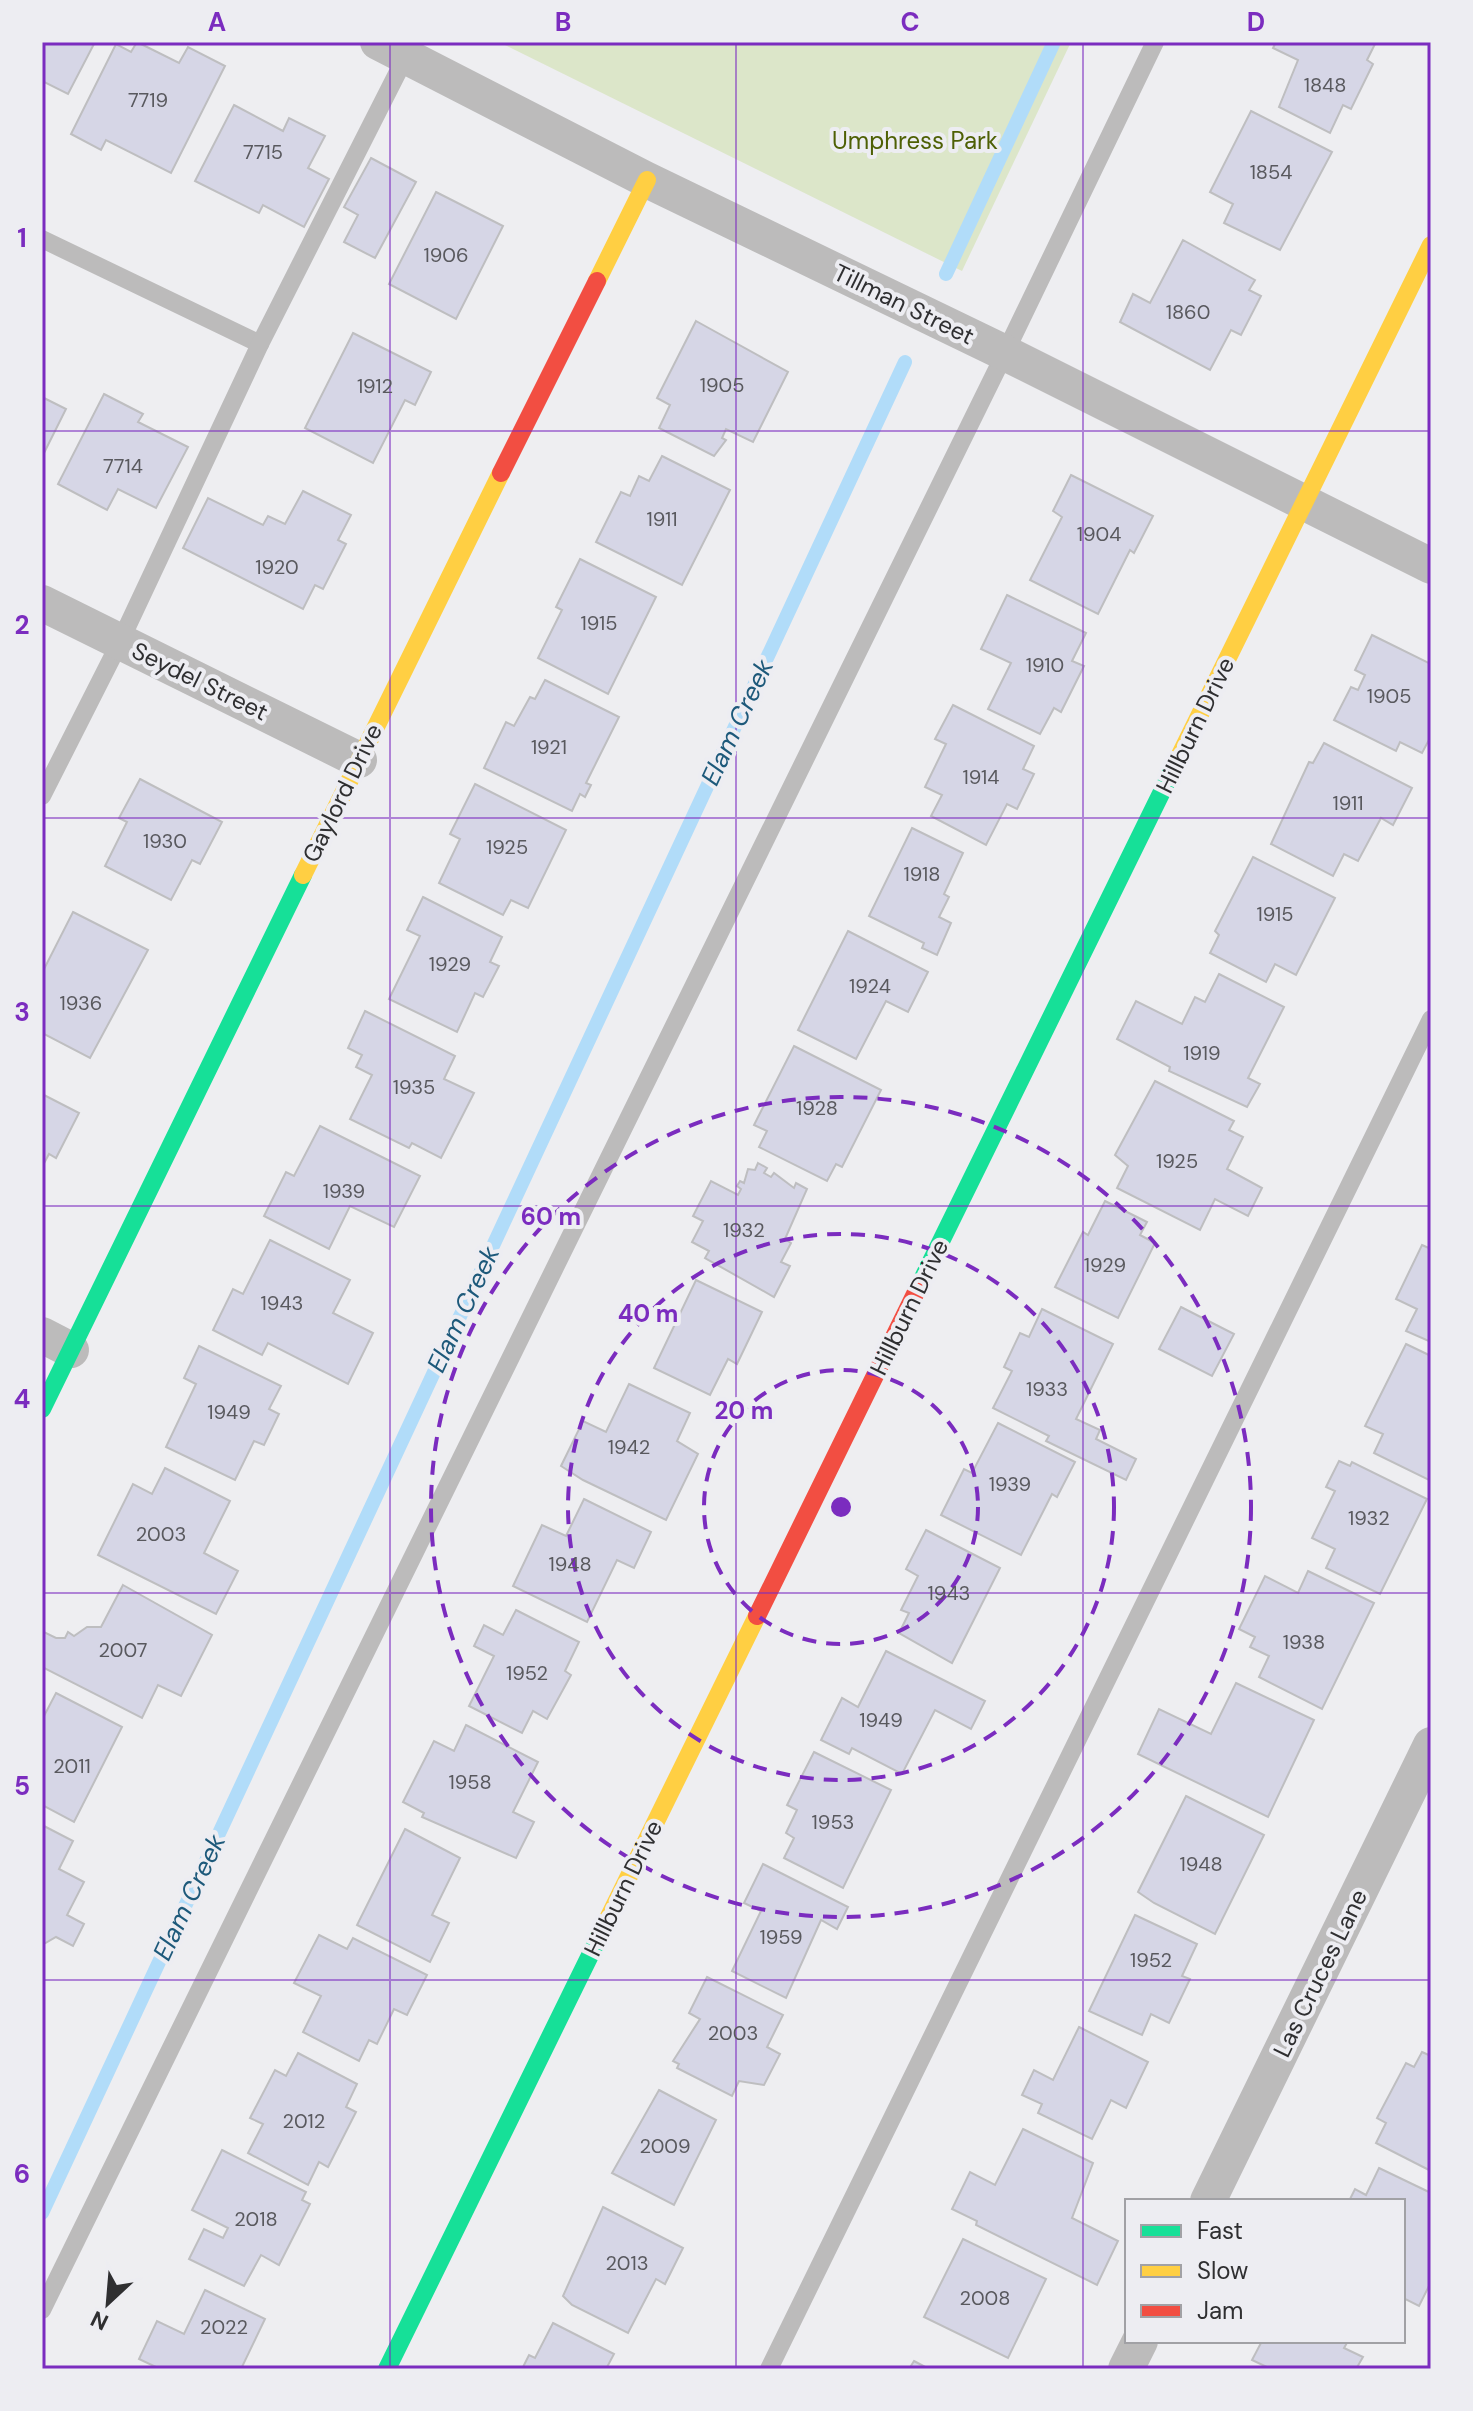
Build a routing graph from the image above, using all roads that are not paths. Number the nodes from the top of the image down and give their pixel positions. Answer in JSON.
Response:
{"nodes":[{"id":1,"x":1155,"y":42,"type":"edge"},
{"id":2,"x":392,"y":49,"type":"edge"},
{"id":3,"x":647,"y":180,"type":"junction"},
{"id":4,"x":42,"y":239,"type":"edge"},
{"id":5,"x":1431,"y":245,"type":"edge"},
{"id":6,"x":260,"y":344,"type":"junction"},
{"id":7,"x":1005,"y":353,"type":"junction"},
{"id":8,"x":1305,"y":503,"type":"junction"},
{"id":9,"x":1431,"y":566,"type":"edge"},
{"id":10,"x":42,"y":603,"type":"edge"},
{"id":11,"x":120,"y":642,"type":"junction"},
{"id":12,"x":359,"y":760,"type":"junction"},
{"id":13,"x":42,"y":796,"type":"edge"},
{"id":14,"x":1431,"y":1019,"type":"edge"},
{"id":15,"x":56,"y":1342,"type":"edge"},
{"id":16,"x":42,"y":1409,"type":"edge"},
{"id":17,"x":1431,"y":1745,"type":"edge"},
{"id":18,"x":1209,"y":2199,"type":"edge"},
{"id":19,"x":42,"y":2310,"type":"edge"},
{"id":20,"x":1139,"y":2343,"type":"edge"},
{"id":21,"x":387,"y":2369,"type":"edge"},
{"id":22,"x":769,"y":2369,"type":"edge"},
{"id":23,"x":1126,"y":2369,"type":"edge"}],
"edges":[{"from":1,"to":7,"type":"lane"},
{"from":2,"to":3,"type":"street","name":"Tillman Street"},
{"from":2,"to":6,"type":"lane"},
{"from":3,"to":7,"type":"street","name":"Tillman Street"},
{"from":3,"to":12,"type":"street","name":"Gaylord Drive"},
{"from":4,"to":6,"type":"lane"},
{"from":5,"to":8,"type":"street","name":"Hillburn Drive"},
{"from":6,"to":11,"type":"lane"},
{"from":7,"to":8,"type":"street","name":"Tillman Street"},
{"from":7,"to":19,"type":"lane"},
{"from":8,"to":9,"type":"street","name":"Tillman Street"},
{"from":8,"to":21,"type":"street","name":"Hillburn Drive"},
{"from":10,"to":11,"type":"street","name":"Seydel Street"},
{"from":11,"to":12,"type":"street","name":"Seydel Street"},
{"from":11,"to":13,"type":"lane"},
{"from":12,"to":15,"type":"street","name":"Gaylord Drive"},
{"from":14,"to":22,"type":"lane"},
{"from":15,"to":16,"type":"street","name":"Gaylord Drive"},
{"from":17,"to":18,"type":"street","name":"Las Cruces Lane"},
{"from":20,"to":23,"type":"street"}]}
